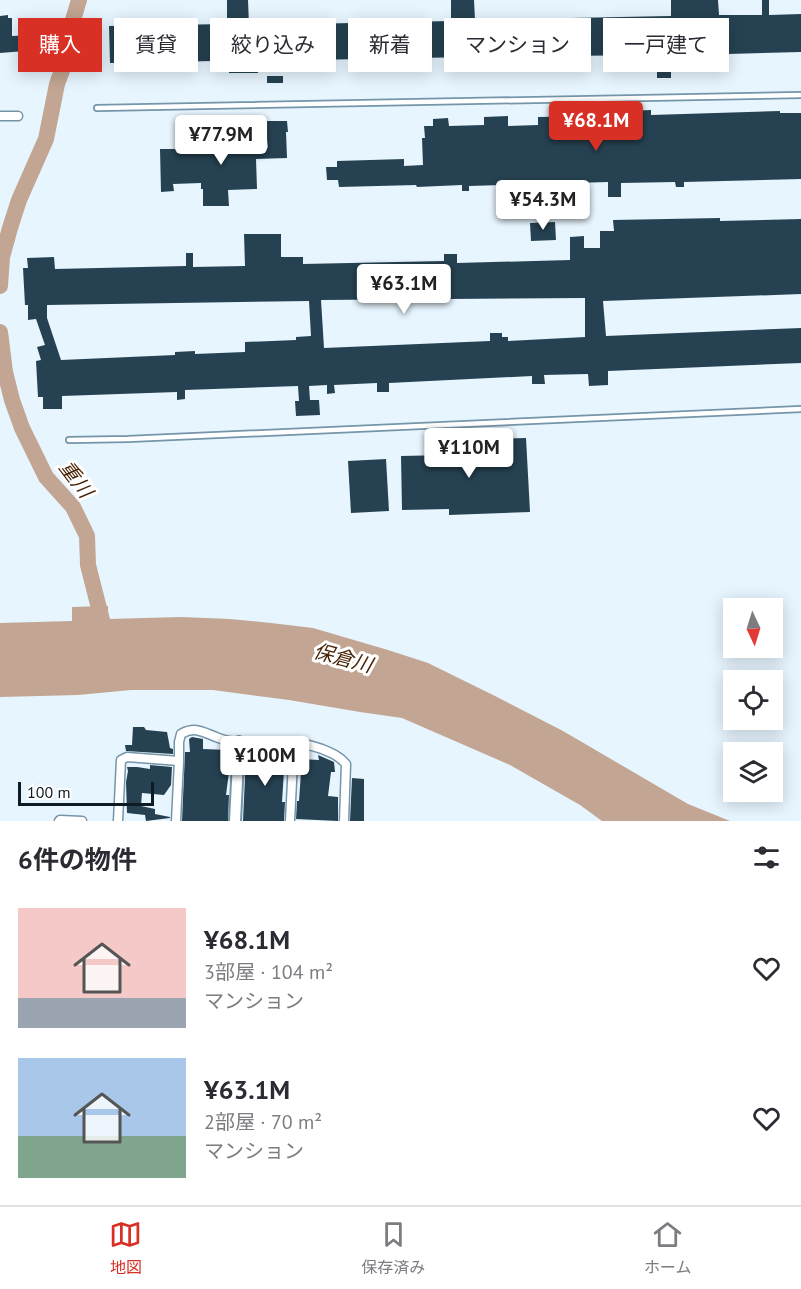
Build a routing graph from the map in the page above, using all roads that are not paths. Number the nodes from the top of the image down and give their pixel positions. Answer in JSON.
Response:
{"nodes":[{"id":1,"x":801,"y":95,"type":"edge"},
{"id":2,"x":97,"y":108,"type":"dead end"},
{"id":3,"x":0,"y":116,"type":"edge"},
{"id":4,"x":18,"y":116,"type":"dead end"},
{"id":5,"x":801,"y":409,"type":"edge"},
{"id":6,"x":69,"y":440,"type":"dead end"},
{"id":7,"x":239,"y":742,"type":"junction"},
{"id":8,"x":294,"y":742,"type":"junction"},
{"id":9,"x":179,"y":761,"type":"junction"},
{"id":10,"x":59,"y":821,"type":"edge"},
{"id":11,"x":82,"y":821,"type":"edge"},
{"id":12,"x":118,"y":821,"type":"edge"},
{"id":13,"x":176,"y":821,"type":"edge"},
{"id":14,"x":235,"y":821,"type":"edge"},
{"id":15,"x":290,"y":821,"type":"edge"},
{"id":16,"x":344,"y":821,"type":"edge"}],
"edges":[{"from":1,"to":2,"type":"lane"},
{"from":3,"to":4,"type":"street"},
{"from":5,"to":6,"type":"lane"},
{"from":7,"to":8,"type":"street"},
{"from":7,"to":9,"type":"street"},
{"from":7,"to":14,"type":"street"},
{"from":8,"to":15,"type":"street"},
{"from":8,"to":16,"type":"street"},
{"from":9,"to":12,"type":"street"},
{"from":9,"to":13,"type":"street"},
{"from":10,"to":11,"type":"street"}]}
